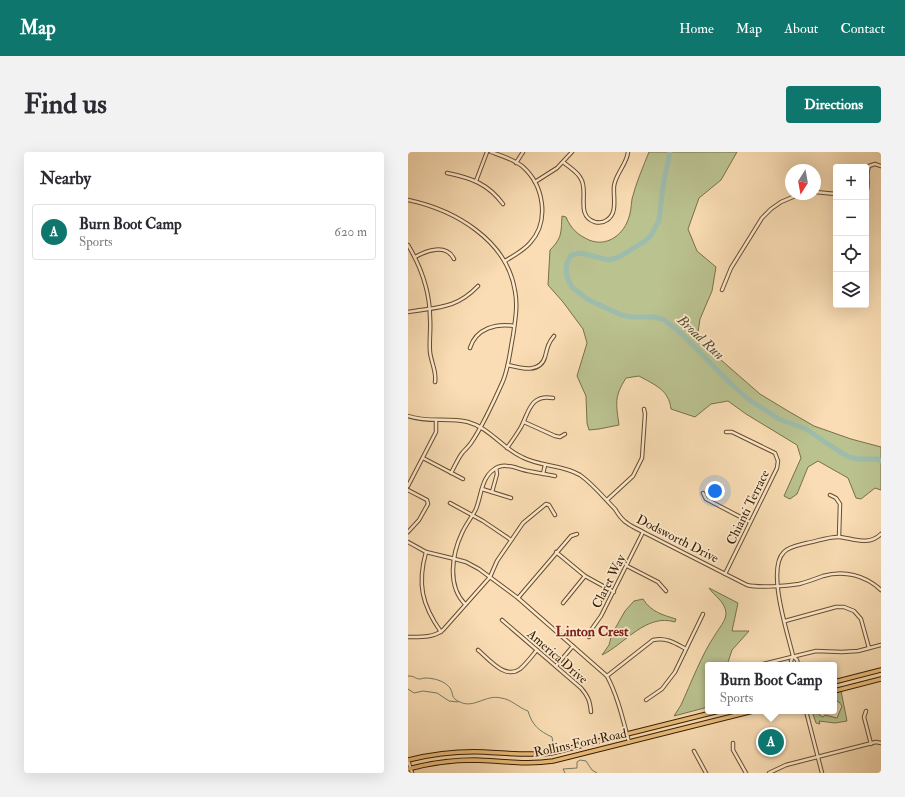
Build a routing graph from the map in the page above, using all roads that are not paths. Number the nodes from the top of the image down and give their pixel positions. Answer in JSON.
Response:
{"nodes":[{"id":1,"x":488,"y":152,"type":"edge"},
{"id":2,"x":491,"y":152,"type":"edge"},
{"id":3,"x":523,"y":152,"type":"edge"},
{"id":4,"x":572,"y":152,"type":"edge"},
{"id":5,"x":628,"y":152,"type":"edge"},
{"id":6,"x":563,"y":162,"type":"junction"},
{"id":7,"x":516,"y":163,"type":"junction"},
{"id":8,"x":881,"y":166,"type":"edge"},
{"id":9,"x":869,"y":168,"type":"edge"},
{"id":10,"x":448,"y":173,"type":"dead end"},
{"id":11,"x":476,"y":181,"type":"junction"},
{"id":12,"x":535,"y":182,"type":"junction"},
{"id":13,"x":821,"y":193,"type":"edge"},
{"id":14,"x":833,"y":194,"type":"edge"},
{"id":15,"x":408,"y":200,"type":"edge"},
{"id":16,"x":786,"y":200,"type":"edge"},
{"id":17,"x":503,"y":204,"type":"dead end"},
{"id":18,"x":408,"y":245,"type":"edge"},
{"id":19,"x":415,"y":257,"type":"junction"},
{"id":20,"x":454,"y":259,"type":"dead end"},
{"id":21,"x":505,"y":261,"type":"junction"},
{"id":22,"x":478,"y":286,"type":"dead end"},
{"id":23,"x":722,"y":290,"type":"dead end"},
{"id":24,"x":430,"y":309,"type":"junction"},
{"id":25,"x":408,"y":312,"type":"edge"},
{"id":26,"x":514,"y":326,"type":"junction"},
{"id":27,"x":554,"y":336,"type":"dead end"},
{"id":28,"x":470,"y":348,"type":"dead end"},
{"id":29,"x":508,"y":365,"type":"junction"},
{"id":30,"x":435,"y":382,"type":"dead end"},
{"id":31,"x":553,"y":398,"type":"dead end"},
{"id":32,"x":644,"y":408,"type":"dead end"},
{"id":33,"x":408,"y":416,"type":"edge"},
{"id":34,"x":436,"y":420,"type":"junction"},
{"id":35,"x":524,"y":422,"type":"junction"},
{"id":36,"x":480,"y":427,"type":"junction"},
{"id":37,"x":726,"y":432,"type":"dead end"},
{"id":38,"x":565,"y":434,"type":"dead end"},
{"id":39,"x":507,"y":448,"type":"junction"},
{"id":40,"x":423,"y":458,"type":"junction"},
{"id":41,"x":545,"y":465,"type":"junction"},
{"id":42,"x":496,"y":468,"type":"junction"},
{"id":43,"x":451,"y":473,"type":"junction"},
{"id":44,"x":543,"y":474,"type":"junction"},
{"id":45,"x":555,"y":476,"type":"dead end"},
{"id":46,"x":463,"y":479,"type":"dead end"},
{"id":47,"x":408,"y":486,"type":"edge"},
{"id":48,"x":482,"y":489,"type":"junction"},
{"id":49,"x":408,"y":490,"type":"edge"},
{"id":50,"x":492,"y":492,"type":"junction"},
{"id":51,"x":702,"y":493,"type":"dead end"},
{"id":52,"x":830,"y":495,"type":"dead end"},
{"id":53,"x":511,"y":498,"type":"dead end"},
{"id":54,"x":606,"y":500,"type":"junction"},
{"id":55,"x":450,"y":504,"type":"dead end"},
{"id":56,"x":472,"y":515,"type":"junction"},
{"id":57,"x":555,"y":515,"type":"dead end"},
{"id":58,"x":750,"y":522,"type":"junction"},
{"id":59,"x":408,"y":532,"type":"edge"},
{"id":60,"x":643,"y":532,"type":"junction"},
{"id":61,"x":577,"y":534,"type":"dead end"},
{"id":62,"x":881,"y":534,"type":"edge"},
{"id":63,"x":839,"y":537,"type":"junction"},
{"id":64,"x":512,"y":540,"type":"junction"},
{"id":65,"x":408,"y":542,"type":"edge"},
{"id":66,"x":426,"y":552,"type":"junction"},
{"id":67,"x":556,"y":552,"type":"junction"},
{"id":68,"x":455,"y":559,"type":"junction"},
{"id":69,"x":627,"y":566,"type":"junction"},
{"id":70,"x":725,"y":574,"type":"junction"},
{"id":71,"x":585,"y":576,"type":"junction"},
{"id":72,"x":490,"y":577,"type":"junction"},
{"id":73,"x":778,"y":585,"type":"junction"},
{"id":74,"x":881,"y":590,"type":"edge"},
{"id":75,"x":666,"y":591,"type":"dead end"},
{"id":76,"x":614,"y":592,"type":"junction"},
{"id":77,"x":518,"y":598,"type":"junction"},
{"id":78,"x":563,"y":603,"type":"dead end"},
{"id":79,"x":465,"y":604,"type":"junction"},
{"id":80,"x":703,"y":614,"type":"dead end"},
{"id":81,"x":502,"y":620,"type":"dead end"},
{"id":82,"x":785,"y":621,"type":"junction"},
{"id":83,"x":441,"y":632,"type":"junction"},
{"id":84,"x":408,"y":637,"type":"edge"},
{"id":85,"x":589,"y":637,"type":"dead end"},
{"id":86,"x":881,"y":645,"type":"edge"},
{"id":87,"x":573,"y":646,"type":"junction"},
{"id":88,"x":869,"y":648,"type":"junction"},
{"id":89,"x":686,"y":649,"type":"junction"},
{"id":90,"x":478,"y":650,"type":"dead end"},
{"id":91,"x":537,"y":650,"type":"junction"},
{"id":92,"x":793,"y":656,"type":"junction"},
{"id":93,"x":770,"y":662,"type":"edge"},
{"id":94,"x":791,"y":662,"type":"edge"},
{"id":95,"x":797,"y":662,"type":"edge"},
{"id":96,"x":556,"y":666,"type":"junction"},
{"id":97,"x":881,"y":670,"type":"edge"},
{"id":98,"x":607,"y":676,"type":"junction"},
{"id":99,"x":881,"y":679,"type":"edge"},
{"id":100,"x":837,"y":681,"type":"edge"},
{"id":101,"x":837,"y":690,"type":"edge"},
{"id":102,"x":646,"y":700,"type":"dead end"},
{"id":103,"x":866,"y":711,"type":"dead end"},
{"id":104,"x":591,"y":712,"type":"dead end"},
{"id":105,"x":707,"y":714,"type":"edge"},
{"id":106,"x":741,"y":714,"type":"edge"},
{"id":107,"x":807,"y":714,"type":"edge"},
{"id":108,"x":627,"y":734,"type":"junction"},
{"id":109,"x":629,"y":742,"type":"junction"},
{"id":110,"x":733,"y":743,"type":"dead end"},
{"id":111,"x":881,"y":743,"type":"edge"},
{"id":112,"x":871,"y":744,"type":"junction"},
{"id":113,"x":694,"y":751,"type":"dead end"},
{"id":114,"x":818,"y":757,"type":"junction"},
{"id":115,"x":408,"y":760,"type":"edge"},
{"id":116,"x":409,"y":769,"type":"edge"},
{"id":117,"x":412,"y":773,"type":"edge"},
{"id":118,"x":706,"y":773,"type":"edge"},
{"id":119,"x":746,"y":773,"type":"edge"},
{"id":120,"x":769,"y":773,"type":"edge"},
{"id":121,"x":822,"y":773,"type":"edge"}],
"edges":[{"from":1,"to":11,"type":"street"},
{"from":2,"to":7,"type":"street"},
{"from":3,"to":7,"type":"street"},
{"from":4,"to":6,"type":"street"},
{"from":5,"to":6,"type":"street"},
{"from":6,"to":12,"type":"street"},
{"from":7,"to":12,"type":"street"},
{"from":8,"to":9,"type":"street"},
{"from":10,"to":11,"type":"street"},
{"from":11,"to":17,"type":"street"},
{"from":12,"to":21,"type":"street"},
{"from":13,"to":14,"type":"street"},
{"from":15,"to":21,"type":"street"},
{"from":16,"to":23,"type":"street"},
{"from":18,"to":19,"type":"street"},
{"from":19,"to":20,"type":"street"},
{"from":19,"to":24,"type":"street"},
{"from":21,"to":26,"type":"street"},
{"from":22,"to":24,"type":"street"},
{"from":24,"to":25,"type":"street"},
{"from":24,"to":30,"type":"street"},
{"from":26,"to":28,"type":"street"},
{"from":26,"to":29,"type":"street"},
{"from":27,"to":29,"type":"street"},
{"from":29,"to":36,"type":"street"},
{"from":31,"to":35,"type":"street"},
{"from":32,"to":54,"type":"street"},
{"from":33,"to":34,"type":"street","name":"Dodsworth Drive"},
{"from":34,"to":36,"type":"street","name":"Dodsworth Drive"},
{"from":34,"to":40,"type":"street"},
{"from":35,"to":38,"type":"street"},
{"from":35,"to":39,"type":"street"},
{"from":36,"to":39,"type":"street","name":"Dodsworth Drive"},
{"from":36,"to":43,"type":"street"},
{"from":37,"to":58,"type":"street","name":"Chianti Terrace"},
{"from":39,"to":41,"type":"street","name":"Dodsworth Drive"},
{"from":40,"to":43,"type":"street"},
{"from":40,"to":47,"type":"street"},
{"from":41,"to":44,"type":"street"},
{"from":41,"to":54,"type":"street","name":"Dodsworth Drive"},
{"from":42,"to":44,"type":"street"},
{"from":42,"to":48,"type":"street"},
{"from":42,"to":50,"type":"street"},
{"from":43,"to":46,"type":"street"},
{"from":44,"to":45,"type":"street"},
{"from":48,"to":50,"type":"street"},
{"from":48,"to":56,"type":"street"},
{"from":49,"to":59,"type":"street"},
{"from":50,"to":53,"type":"street"},
{"from":51,"to":58,"type":"street"},
{"from":52,"to":63,"type":"street"},
{"from":54,"to":60,"type":"street","name":"Dodsworth Drive"},
{"from":55,"to":56,"type":"street"},
{"from":56,"to":64,"type":"street"},
{"from":56,"to":68,"type":"street"},
{"from":57,"to":64,"type":"street"},
{"from":58,"to":70,"type":"street","name":"Chianti Terrace"},
{"from":60,"to":69,"type":"street","name":"Claret Way"},
{"from":60,"to":70,"type":"street","name":"Dodsworth Drive"},
{"from":61,"to":67,"type":"street"},
{"from":62,"to":63,"type":"street"},
{"from":63,"to":73,"type":"street"},
{"from":64,"to":72,"type":"street"},
{"from":65,"to":66,"type":"street"},
{"from":66,"to":68,"type":"street"},
{"from":66,"to":83,"type":"street"},
{"from":67,"to":71,"type":"street"},
{"from":67,"to":77,"type":"street"},
{"from":68,"to":72,"type":"street"},
{"from":68,"to":79,"type":"street"},
{"from":69,"to":75,"type":"street"},
{"from":69,"to":76,"type":"street","name":"Claret Way"},
{"from":70,"to":73,"type":"street","name":"Dodsworth Drive"},
{"from":71,"to":76,"type":"street"},
{"from":71,"to":78,"type":"street"},
{"from":72,"to":77,"type":"street"},
{"from":72,"to":79,"type":"street"},
{"from":73,"to":74,"type":"street","name":"Dodsworth Drive"},
{"from":73,"to":82,"type":"street"},
{"from":76,"to":85,"type":"street","name":"Claret Way"},
{"from":77,"to":87,"type":"street"},
{"from":79,"to":83,"type":"street"},
{"from":80,"to":89,"type":"street"},
{"from":81,"to":91,"type":"street","name":"America Drive"},
{"from":82,"to":88,"type":"street"},
{"from":82,"to":92,"type":"street"},
{"from":83,"to":84,"type":"street"},
{"from":86,"to":88,"type":"street"},
{"from":87,"to":96,"type":"street"},
{"from":87,"to":98,"type":"street"},
{"from":88,"to":92,"type":"street"},
{"from":89,"to":98,"type":"street"},
{"from":89,"to":102,"type":"street"},
{"from":90,"to":91,"type":"street"},
{"from":91,"to":96,"type":"street","name":"America Drive"},
{"from":92,"to":93,"type":"street"},
{"from":92,"to":94,"type":"street"},
{"from":92,"to":95,"type":"street"},
{"from":96,"to":104,"type":"street","name":"America Drive"},
{"from":97,"to":100,"type":"main road"},
{"from":98,"to":108,"type":"street"},
{"from":99,"to":101,"type":"main road"},
{"from":103,"to":112,"type":"street"},
{"from":105,"to":108,"type":"main road","name":"Rollins Ford Road"},
{"from":106,"to":109,"type":"main road","name":"Rollins Ford Road"},
{"from":107,"to":114,"type":"street"},
{"from":108,"to":109,"type":"street"},
{"from":108,"to":115,"type":"main road","name":"Rollins Ford Road"},
{"from":109,"to":116,"type":"main road","name":"Rollins Ford Road"},
{"from":110,"to":119,"type":"street"},
{"from":111,"to":112,"type":"street"},
{"from":112,"to":114,"type":"street"},
{"from":113,"to":118,"type":"street"},
{"from":114,"to":120,"type":"street"},
{"from":114,"to":121,"type":"street"},
{"from":115,"to":116,"type":"street"},
{"from":116,"to":117,"type":"street"}]}
